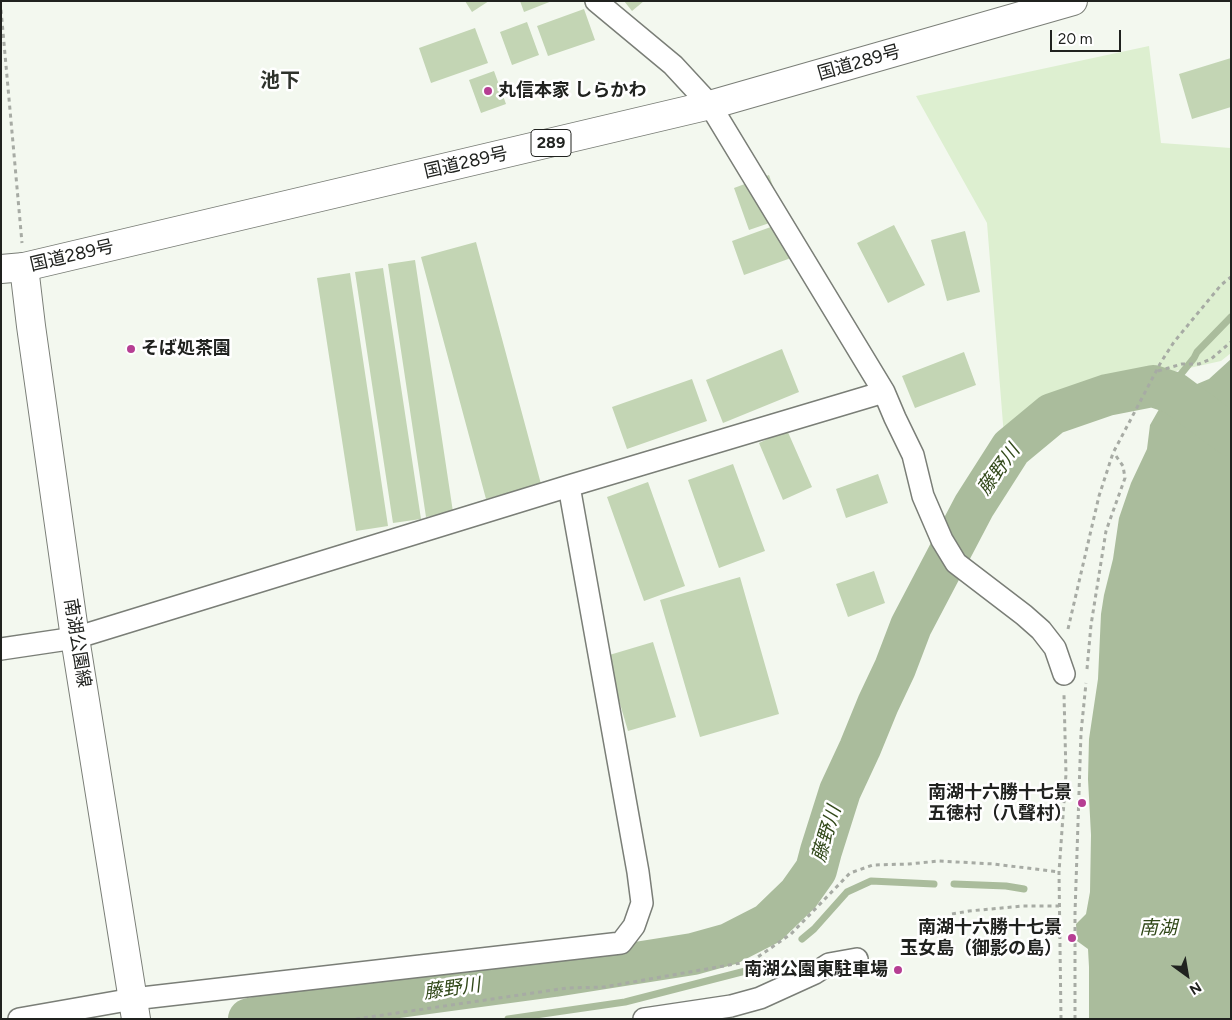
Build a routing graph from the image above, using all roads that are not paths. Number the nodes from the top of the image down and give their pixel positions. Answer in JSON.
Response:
{"nodes":[{"id":1,"x":596,"y":1,"type":"edge"},
{"id":2,"x":1072,"y":1,"type":"edge"},
{"id":3,"x":710,"y":105,"type":"junction"},
{"id":4,"x":13,"y":268,"type":"edge"},
{"id":5,"x":884,"y":392,"type":"junction"},
{"id":6,"x":569,"y":486,"type":"junction"},
{"id":7,"x":75,"y":638,"type":"junction"},
{"id":8,"x":1,"y":649,"type":"edge"},
{"id":9,"x":1064,"y":674,"type":"road end"},
{"id":10,"x":856,"y":959,"type":"dead end"},
{"id":11,"x":134,"y":1009,"type":"edge"},
{"id":12,"x":19,"y":1019,"type":"edge"},
{"id":13,"x":644,"y":1019,"type":"edge"}],
"edges":[{"from":1,"to":3,"type":"street"},
{"from":2,"to":3,"type":"main road","name":"国道289号","number":"289"},
{"from":3,"to":4,"type":"main road","name":"国道289号","number":"289"},
{"from":3,"to":5,"type":"street"},
{"from":4,"to":7,"type":"main road","name":"南湖公園線"},
{"from":5,"to":6,"type":"street"},
{"from":5,"to":9,"type":"street"},
{"from":6,"to":7,"type":"street"},
{"from":6,"to":11,"type":"street"},
{"from":7,"to":8,"type":"street"},
{"from":7,"to":11,"type":"main road","name":"南湖公園線"},
{"from":10,"to":13,"type":"street"},
{"from":11,"to":12,"type":"street"}]}
